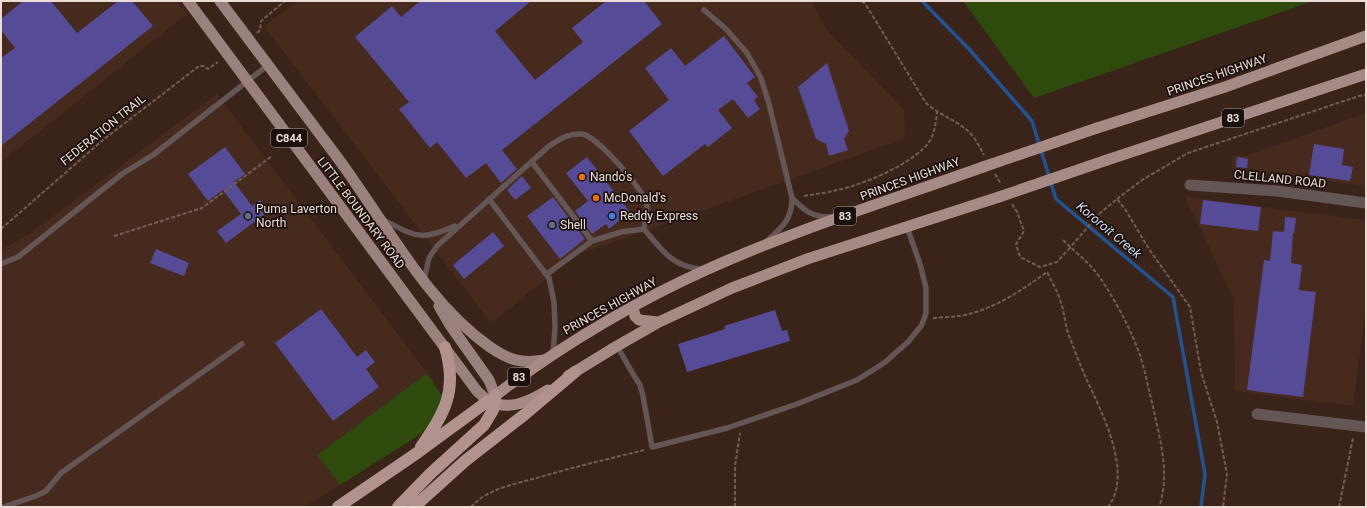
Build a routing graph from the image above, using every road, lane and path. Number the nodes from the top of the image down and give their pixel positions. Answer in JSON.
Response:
{"nodes":[{"id":1,"x":188,"y":1,"type":"edge"},
{"id":2,"x":220,"y":1,"type":"edge"},
{"id":3,"x":285,"y":1,"type":"edge"},
{"id":4,"x":862,"y":1,"type":"edge"},
{"id":5,"x":704,"y":10,"type":"dead end"},
{"id":6,"x":255,"y":35,"type":"dead end"},
{"id":7,"x":1366,"y":36,"type":"edge"},
{"id":8,"x":221,"y":60,"type":"dead end"},
{"id":9,"x":268,"y":65,"type":"junction"},
{"id":10,"x":1364,"y":75,"type":"edge"},
{"id":11,"x":247,"y":81,"type":"junction"},
{"id":12,"x":1366,"y":95,"type":"edge"},
{"id":13,"x":272,"y":156,"type":"dead end"},
{"id":14,"x":532,"y":162,"type":"junction"},
{"id":15,"x":1190,"y":185,"type":"dead end"},
{"id":16,"x":792,"y":198,"type":"junction"},
{"id":17,"x":489,"y":199,"type":"junction"},
{"id":18,"x":1117,"y":199,"type":"junction"},
{"id":19,"x":1366,"y":203,"type":"edge"},
{"id":20,"x":843,"y":217,"type":"junction"},
{"id":21,"x":379,"y":218,"type":"junction"},
{"id":22,"x":460,"y":224,"type":"junction"},
{"id":23,"x":907,"y":226,"type":"junction"},
{"id":24,"x":1,"y":229,"type":"edge"},
{"id":25,"x":644,"y":229,"type":"junction"},
{"id":26,"x":114,"y":236,"type":"dead end"},
{"id":27,"x":592,"y":240,"type":"junction"},
{"id":28,"x":1063,"y":240,"type":"dead end"},
{"id":29,"x":758,"y":249,"type":"junction"},
{"id":30,"x":1068,"y":250,"type":"dead end"},
{"id":31,"x":1,"y":264,"type":"edge"},
{"id":32,"x":708,"y":269,"type":"junction"},
{"id":33,"x":548,"y":274,"type":"junction"},
{"id":34,"x":424,"y":280,"type":"junction"},
{"id":35,"x":433,"y":293,"type":"junction"},
{"id":36,"x":633,"y":307,"type":"junction"},
{"id":37,"x":924,"y":319,"type":"junction"},
{"id":38,"x":659,"y":322,"type":"junction"},
{"id":39,"x":242,"y":344,"type":"dead end"},
{"id":40,"x":617,"y":346,"type":"junction"},
{"id":41,"x":445,"y":347,"type":"junction"},
{"id":42,"x":549,"y":357,"type":"junction"},
{"id":43,"x":575,"y":372,"type":"junction"},
{"id":44,"x":492,"y":400,"type":"junction"},
{"id":45,"x":1257,"y":414,"type":"dead end"},
{"id":46,"x":742,"y":423,"type":"junction"},
{"id":47,"x":1361,"y":426,"type":"edge"},
{"id":48,"x":652,"y":447,"type":"junction"},
{"id":49,"x":417,"y":453,"type":"junction"},
{"id":50,"x":3,"y":507,"type":"edge"},
{"id":51,"x":338,"y":507,"type":"edge"},
{"id":52,"x":398,"y":507,"type":"edge"},
{"id":53,"x":414,"y":507,"type":"edge"},
{"id":54,"x":471,"y":507,"type":"edge"},
{"id":55,"x":735,"y":507,"type":"edge"},
{"id":56,"x":1108,"y":507,"type":"edge"},
{"id":57,"x":1159,"y":507,"type":"edge"},
{"id":58,"x":1223,"y":507,"type":"edge"},
{"id":59,"x":1339,"y":507,"type":"edge"}],
"edges":[{"from":1,"to":11,"type":"main road","name":"LITTLE BOUNDARY ROAD","number":"C844"},
{"from":2,"to":9,"type":"main road","name":"LITTLE BOUNDARY ROAD","number":"C844"},
{"from":3,"to":6,"type":"path"},
{"from":4,"to":16,"type":"path"},
{"from":5,"to":16,"type":"lane"},
{"from":7,"to":20,"type":"highway","name":"PRINCES HIGHWAY","number":"83","bridge":true},
{"from":8,"to":24,"type":"path","name":"FEDERATION TRAIL"},
{"from":9,"to":11,"type":"lane"},
{"from":9,"to":21,"type":"main road","name":"LITTLE BOUNDARY ROAD","number":"C844"},
{"from":10,"to":23,"type":"highway","number":"83","bridge":true},
{"from":11,"to":31,"type":"lane"},
{"from":11,"to":41,"type":"main road","name":"LITTLE BOUNDARY ROAD","number":"C844"},
{"from":12,"to":18,"type":"path"},
{"from":13,"to":26,"type":"path"},
{"from":14,"to":17,"type":"lane"},
{"from":14,"to":25,"type":"lane"},
{"from":14,"to":27,"type":"lane"},
{"from":15,"to":19,"type":"street","name":"CLELLAND ROAD"},
{"from":16,"to":20,"type":"lane"},
{"from":16,"to":29,"type":"lane"},
{"from":17,"to":22,"type":"lane"},
{"from":17,"to":33,"type":"lane"},
{"from":18,"to":30,"type":"path","bridge":true},
{"from":18,"to":58,"type":"path"},
{"from":20,"to":29,"type":"highway","name":"PRINCES HIGHWAY","number":"83"},
{"from":21,"to":22,"type":"lane"},
{"from":21,"to":34,"type":"main road","name":"LITTLE BOUNDARY ROAD"},
{"from":22,"to":34,"type":"lane"},
{"from":23,"to":37,"type":"lane"},
{"from":23,"to":38,"type":"highway","number":"83"},
{"from":25,"to":27,"type":"lane"},
{"from":25,"to":32,"type":"lane"},
{"from":27,"to":33,"type":"lane"},
{"from":28,"to":57,"type":"path"},
{"from":29,"to":32,"type":"highway","name":"PRINCES HIGHWAY","number":"83"},
{"from":32,"to":36,"type":"highway","name":"PRINCES HIGHWAY","number":"83"},
{"from":33,"to":42,"type":"lane"},
{"from":34,"to":35,"type":"main road","name":"LITTLE BOUNDARY ROAD"},
{"from":35,"to":42,"type":"main road","name":"LITTLE BOUNDARY ROAD"},
{"from":35,"to":44,"type":"main road"},
{"from":36,"to":38,"type":"highway"},
{"from":36,"to":42,"type":"highway","name":"PRINCES HIGHWAY","number":"83"},
{"from":37,"to":46,"type":"lane"},
{"from":37,"to":56,"type":"path"},
{"from":38,"to":40,"type":"highway","number":"83"},
{"from":39,"to":50,"type":"lane"},
{"from":40,"to":43,"type":"highway","number":"83"},
{"from":40,"to":48,"type":"lane"},
{"from":41,"to":44,"type":"main road","name":"LITTLE BOUNDARY ROAD","number":"C844"},
{"from":41,"to":49,"type":"highway"},
{"from":42,"to":44,"type":"highway","name":"PRINCES HIGHWAY","number":"83"},
{"from":43,"to":44,"type":"highway"},
{"from":43,"to":53,"type":"highway"},
{"from":44,"to":49,"type":"highway"},
{"from":44,"to":52,"type":"highway"},
{"from":45,"to":47,"type":"street"},
{"from":46,"to":48,"type":"lane"},
{"from":46,"to":55,"type":"path"},
{"from":47,"to":59,"type":"path"},
{"from":48,"to":54,"type":"path"},
{"from":49,"to":51,"type":"highway"}]}
